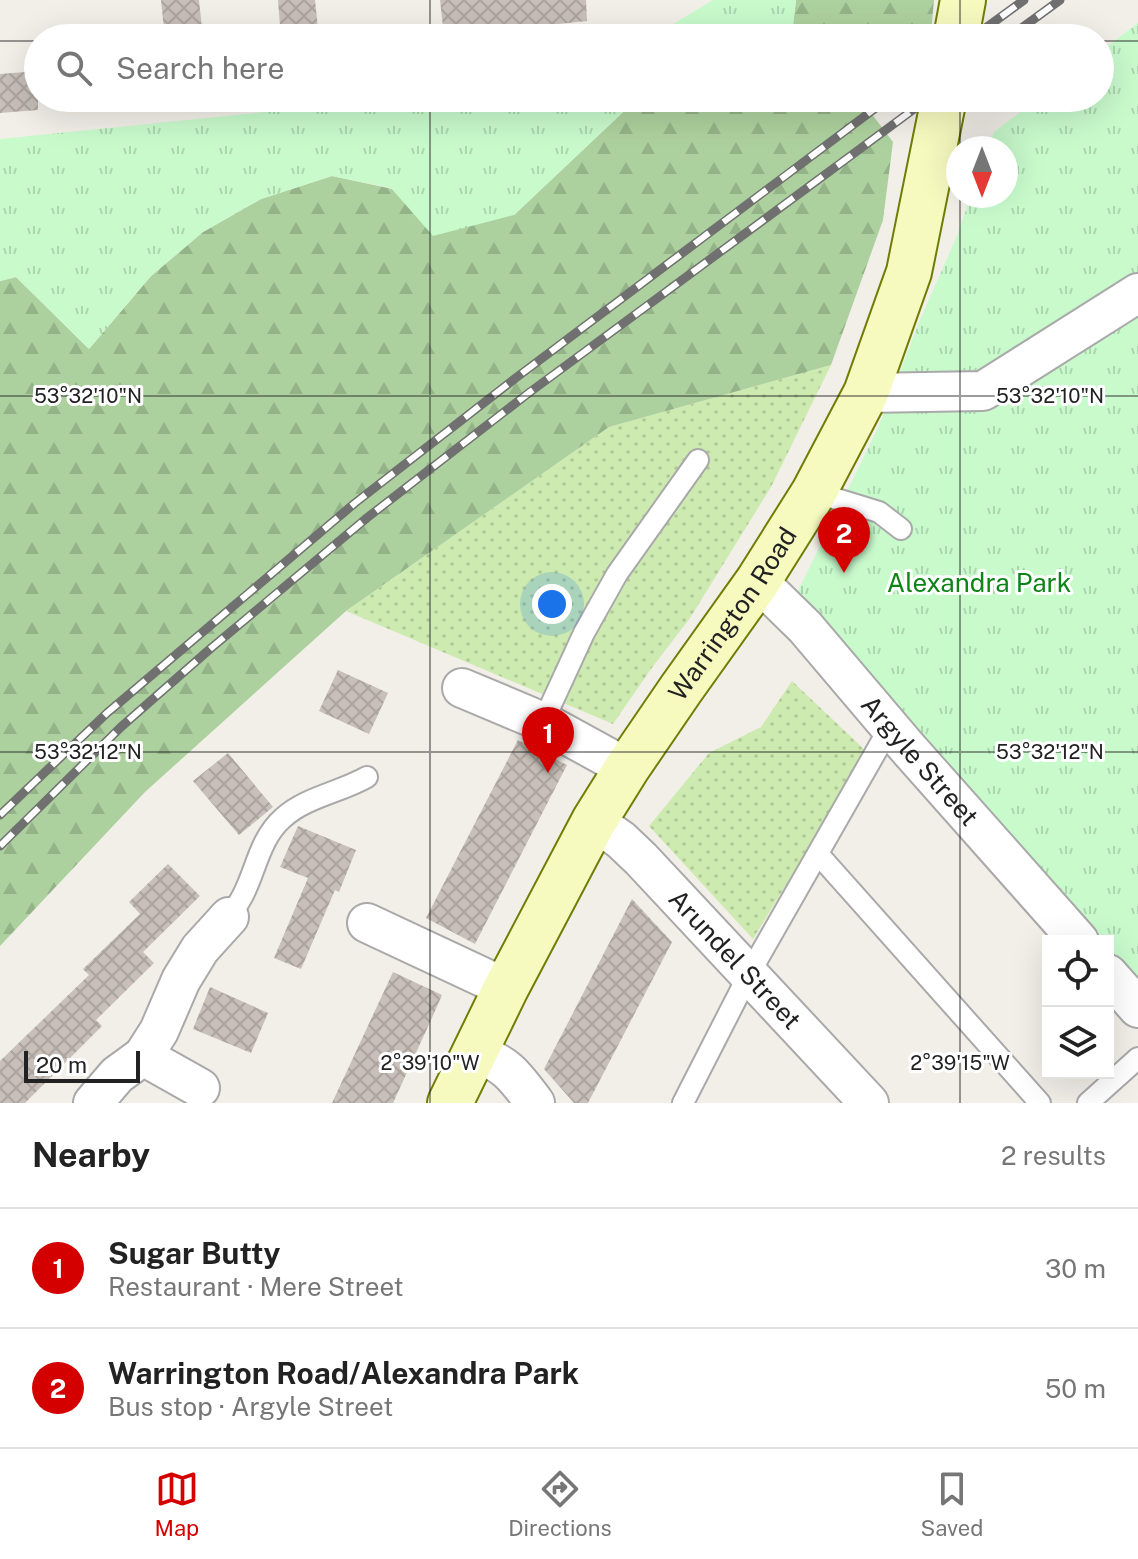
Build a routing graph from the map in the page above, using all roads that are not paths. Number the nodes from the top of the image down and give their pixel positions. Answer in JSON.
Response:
{"nodes":[{"id":1,"x":963,"y":0,"type":"edge"},
{"id":2,"x":959,"y":24,"type":"edge"},
{"id":3,"x":941,"y":112,"type":"edge"},
{"id":4,"x":1138,"y":293,"type":"edge"},
{"id":5,"x":866,"y":393,"type":"junction"},
{"id":6,"x":698,"y":460,"type":"dead end"},
{"id":7,"x":814,"y":492,"type":"junction"},
{"id":8,"x":901,"y":529,"type":"dead end"},
{"id":9,"x":758,"y":581,"type":"junction"},
{"id":10,"x":462,"y":688,"type":"dead end"},
{"id":11,"x":543,"y":722,"type":"junction"},
{"id":12,"x":890,"y":727,"type":"junction"},
{"id":13,"x":627,"y":768,"type":"junction"},
{"id":14,"x":367,"y":777,"type":"dead end"},
{"id":15,"x":594,"y":821,"type":"junction"},
{"id":16,"x":818,"y":854,"type":"junction"},
{"id":17,"x":229,"y":917,"type":"joint"},
{"id":18,"x":367,"y":923,"type":"dead end"},
{"id":19,"x":1074,"y":935,"type":"edge"},
{"id":20,"x":749,"y":974,"type":"junction"},
{"id":21,"x":1114,"y":981,"type":"edge"},
{"id":22,"x":506,"y":988,"type":"junction"},
{"id":23,"x":1138,"y":1008,"type":"edge"},
{"id":24,"x":474,"y":1052,"type":"junction"},
{"id":25,"x":143,"y":1056,"type":"junction"},
{"id":26,"x":1138,"y":1058,"type":"edge"},
{"id":27,"x":200,"y":1088,"type":"dead end"},
{"id":28,"x":93,"y":1103,"type":"edge"},
{"id":29,"x":450,"y":1103,"type":"edge"},
{"id":30,"x":535,"y":1103,"type":"edge"},
{"id":31,"x":683,"y":1103,"type":"edge"},
{"id":32,"x":869,"y":1103,"type":"edge"},
{"id":33,"x":1040,"y":1103,"type":"edge"},
{"id":34,"x":1088,"y":1103,"type":"edge"}],
"edges":[{"from":1,"to":2,"type":"main road"},
{"from":3,"to":5,"type":"main road","name":"Warrington Road"},
{"from":4,"to":5,"type":"street"},
{"from":5,"to":7,"type":"main road","name":"Warrington Road"},
{"from":6,"to":11,"type":"lane"},
{"from":7,"to":8,"type":"lane"},
{"from":7,"to":9,"type":"main road","name":"Warrington Road"},
{"from":9,"to":12,"type":"street","name":"Argyle Street"},
{"from":9,"to":13,"type":"main road","name":"Warrington Road"},
{"from":10,"to":11,"type":"street"},
{"from":11,"to":13,"type":"street"},
{"from":12,"to":16,"type":"lane"},
{"from":12,"to":19,"type":"street","name":"Argyle Street"},
{"from":13,"to":15,"type":"main road","name":"Warrington Road"},
{"from":14,"to":17,"type":"lane"},
{"from":15,"to":20,"type":"street","name":"Arundel Street"},
{"from":15,"to":22,"type":"main road","name":"Warrington Road"},
{"from":16,"to":20,"type":"lane"},
{"from":16,"to":33,"type":"lane"},
{"from":17,"to":25,"type":"street"},
{"from":18,"to":22,"type":"street"},
{"from":20,"to":31,"type":"lane"},
{"from":20,"to":32,"type":"street","name":"Arundel Street"},
{"from":21,"to":23,"type":"street"},
{"from":22,"to":24,"type":"main road","name":"Warrington Road"},
{"from":24,"to":29,"type":"main road","name":"Warrington Road"},
{"from":24,"to":30,"type":"street"},
{"from":25,"to":27,"type":"street"},
{"from":25,"to":28,"type":"street"},
{"from":26,"to":34,"type":"lane"}]}
